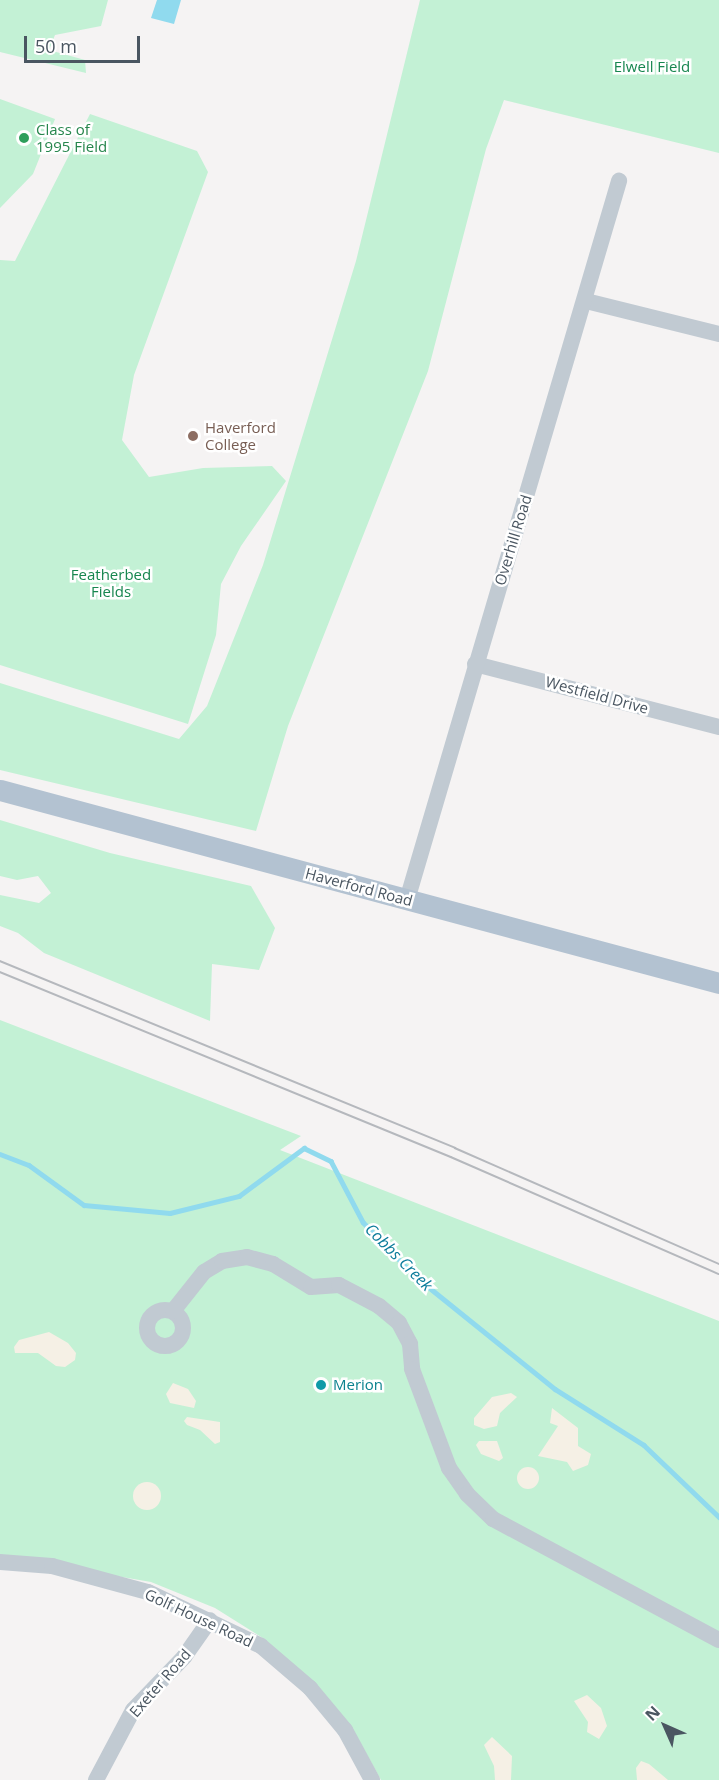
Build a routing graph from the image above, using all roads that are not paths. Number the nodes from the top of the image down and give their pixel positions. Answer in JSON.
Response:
{"nodes":[{"id":1,"x":620,"y":181,"type":"dead end"},
{"id":2,"x":586,"y":301,"type":"junction"},
{"id":3,"x":719,"y":334,"type":"edge"},
{"id":4,"x":475,"y":664,"type":"junction"},
{"id":5,"x":719,"y":727,"type":"edge"},
{"id":6,"x":0,"y":790,"type":"edge"},
{"id":7,"x":407,"y":900,"type":"junction"},
{"id":8,"x":719,"y":982,"type":"edge"},
{"id":9,"x":173,"y":1311,"type":"dead end"},
{"id":10,"x":0,"y":1562,"type":"edge"},
{"id":11,"x":210,"y":1620,"type":"junction"},
{"id":12,"x":719,"y":1640,"type":"edge"},
{"id":13,"x":96,"y":1780,"type":"edge"},
{"id":14,"x":372,"y":1780,"type":"edge"}],
"edges":[{"from":1,"to":2,"type":"street","name":"Overhill Road"},
{"from":2,"to":3,"type":"street"},
{"from":2,"to":4,"type":"street","name":"Overhill Road"},
{"from":4,"to":5,"type":"street","name":"Westfield Drive"},
{"from":4,"to":7,"type":"street","name":"Overhill Road"},
{"from":6,"to":7,"type":"main road","name":"Haverford Road"},
{"from":7,"to":8,"type":"main road","name":"Haverford Road"},
{"from":9,"to":12,"type":"street"},
{"from":10,"to":11,"type":"street","name":"Golf House Road"},
{"from":11,"to":13,"type":"street","name":"Exeter Road"},
{"from":11,"to":14,"type":"street","name":"Golf House Road"}]}
